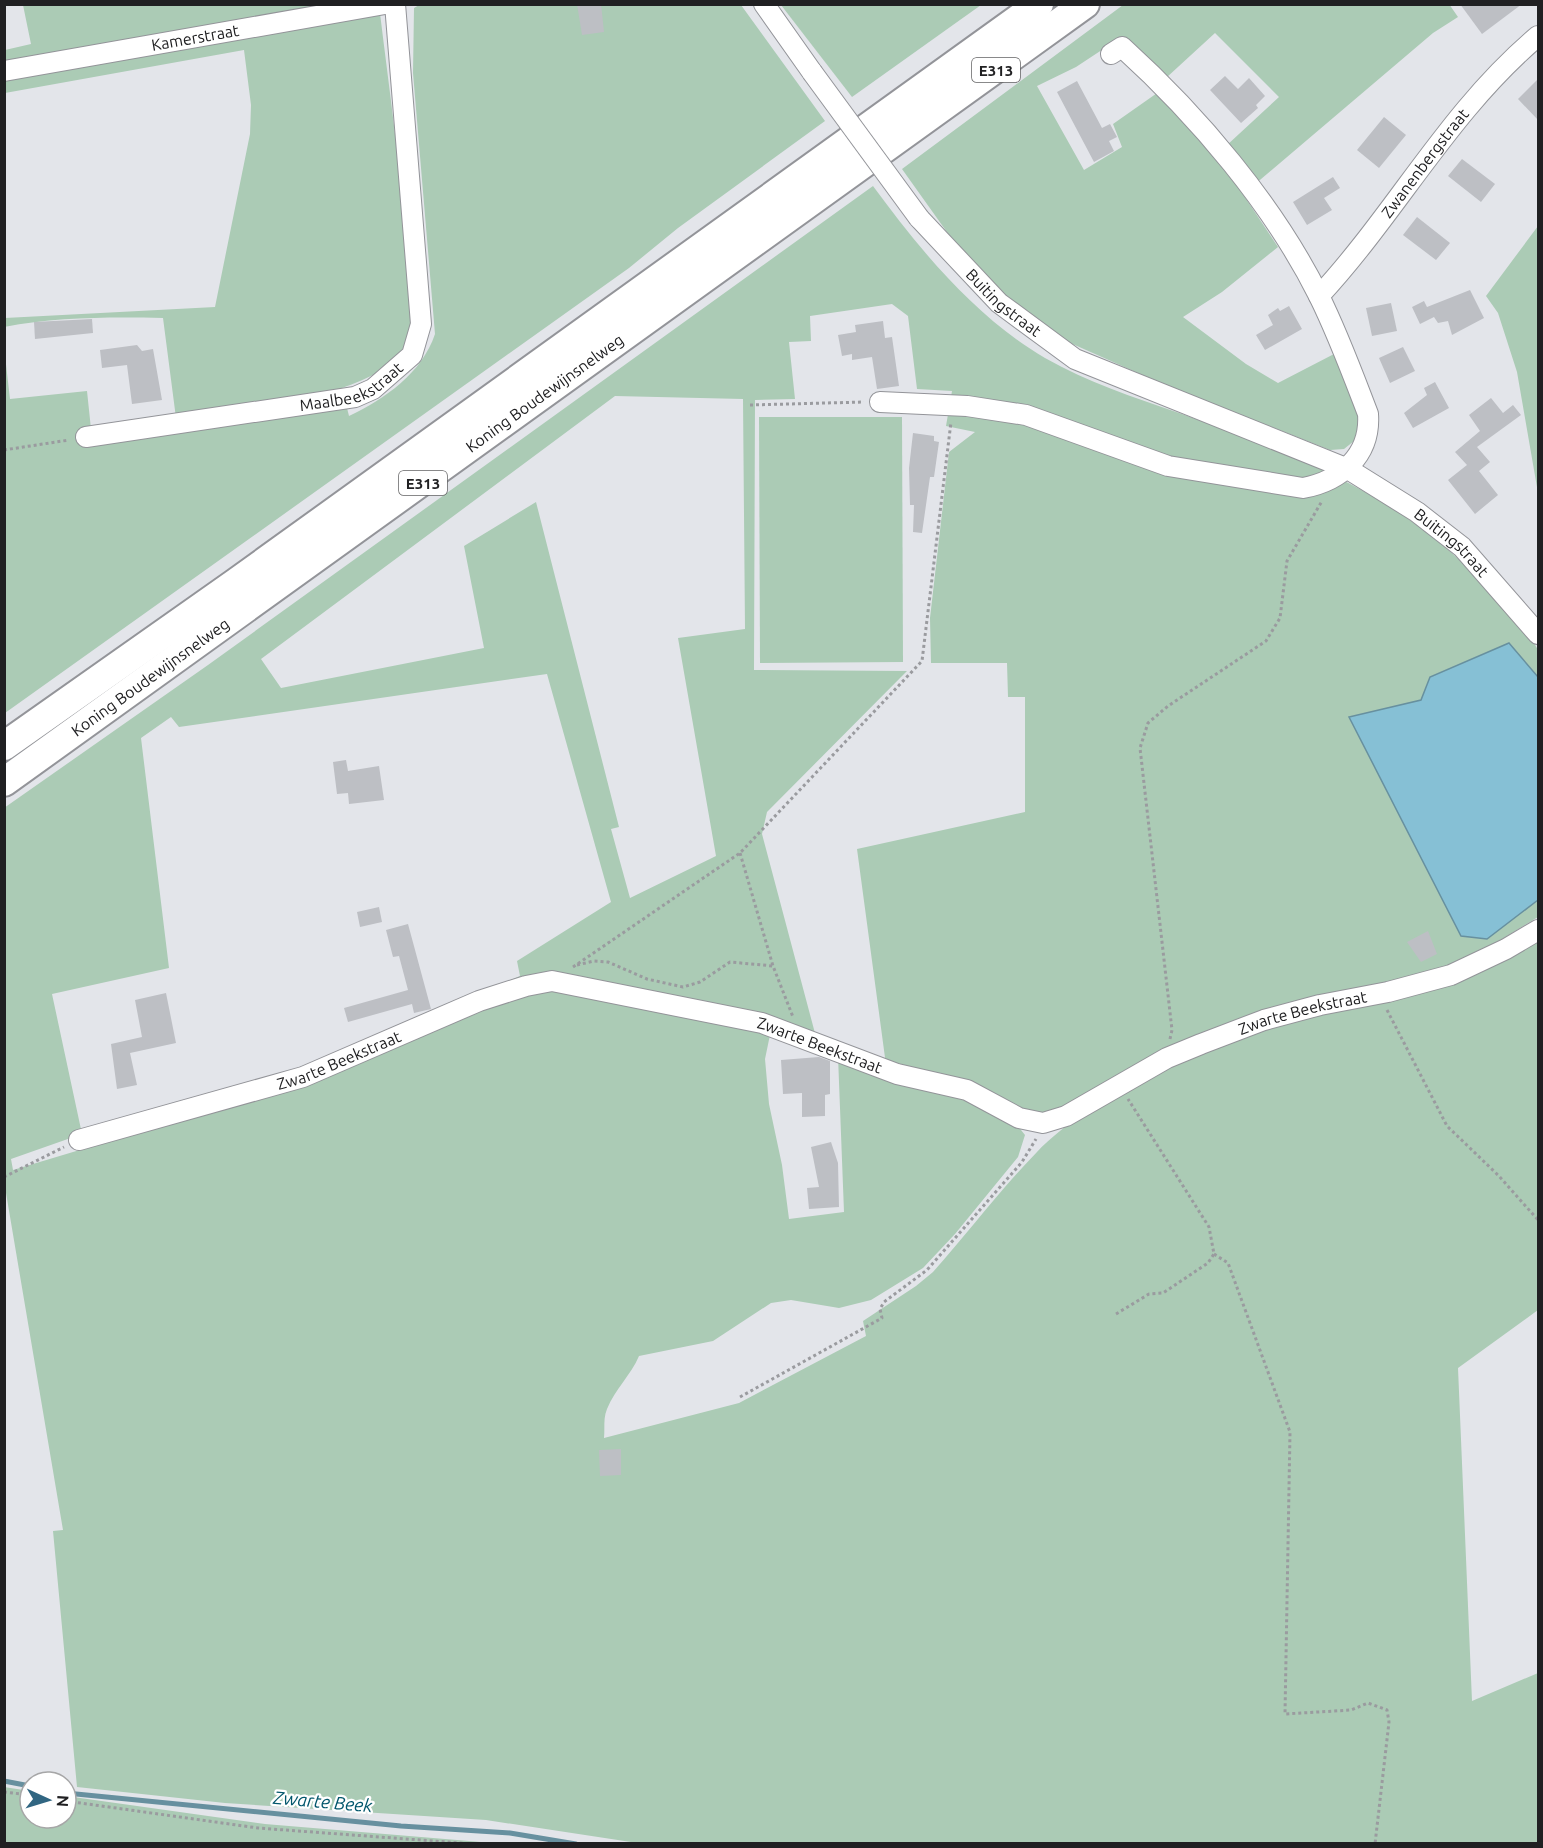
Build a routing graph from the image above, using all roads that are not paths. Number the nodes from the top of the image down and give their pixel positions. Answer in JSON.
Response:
{"nodes":[{"id":1,"x":385,"y":4,"type":"edge"},
{"id":2,"x":395,"y":4,"type":"edge"},
{"id":3,"x":764,"y":4,"type":"edge"},
{"id":4,"x":1013,"y":4,"type":"edge"},
{"id":5,"x":1039,"y":4,"type":"edge"},
{"id":6,"x":1085,"y":4,"type":"edge"},
{"id":7,"x":997,"y":35,"type":"junction"},
{"id":8,"x":1539,"y":36,"type":"edge"},
{"id":9,"x":1111,"y":54,"type":"dead end"},
{"id":10,"x":4,"y":71,"type":"edge"},
{"id":11,"x":1319,"y":296,"type":"junction"},
{"id":12,"x":880,"y":402,"type":"road end"},
{"id":13,"x":86,"y":437,"type":"road end"},
{"id":14,"x":1342,"y":472,"type":"junction"},
{"id":15,"x":1539,"y":634,"type":"edge"},
{"id":16,"x":4,"y":746,"type":"edge"},
{"id":17,"x":4,"y":782,"type":"edge"},
{"id":18,"x":1539,"y":930,"type":"edge"},
{"id":19,"x":79,"y":1140,"type":"road end"}],
"edges":[{"from":1,"to":10,"type":"street","name":"Kamerstraat"},
{"from":2,"to":13,"type":"street","name":"Maalbeekstraat"},
{"from":3,"to":14,"type":"street","name":"Buitingstraat","bridge":true},
{"from":4,"to":7,"type":"highway"},
{"from":5,"to":7,"type":"highway","name":"Koning Boudewijnsnelweg","number":"E313"},
{"from":6,"to":17,"type":"highway","name":"Koning Boudewijnsnelweg","number":"E313"},
{"from":7,"to":16,"type":"highway","name":"Koning Boudewijnsnelweg","number":"E313"},
{"from":8,"to":11,"type":"street","name":"Zwanenbergstraat"},
{"from":9,"to":11,"type":"street"},
{"from":11,"to":14,"type":"street"},
{"from":12,"to":14,"type":"street"},
{"from":14,"to":15,"type":"street","name":"Buitingstraat"},
{"from":18,"to":19,"type":"street","name":"Zwarte Beekstraat"}]}
